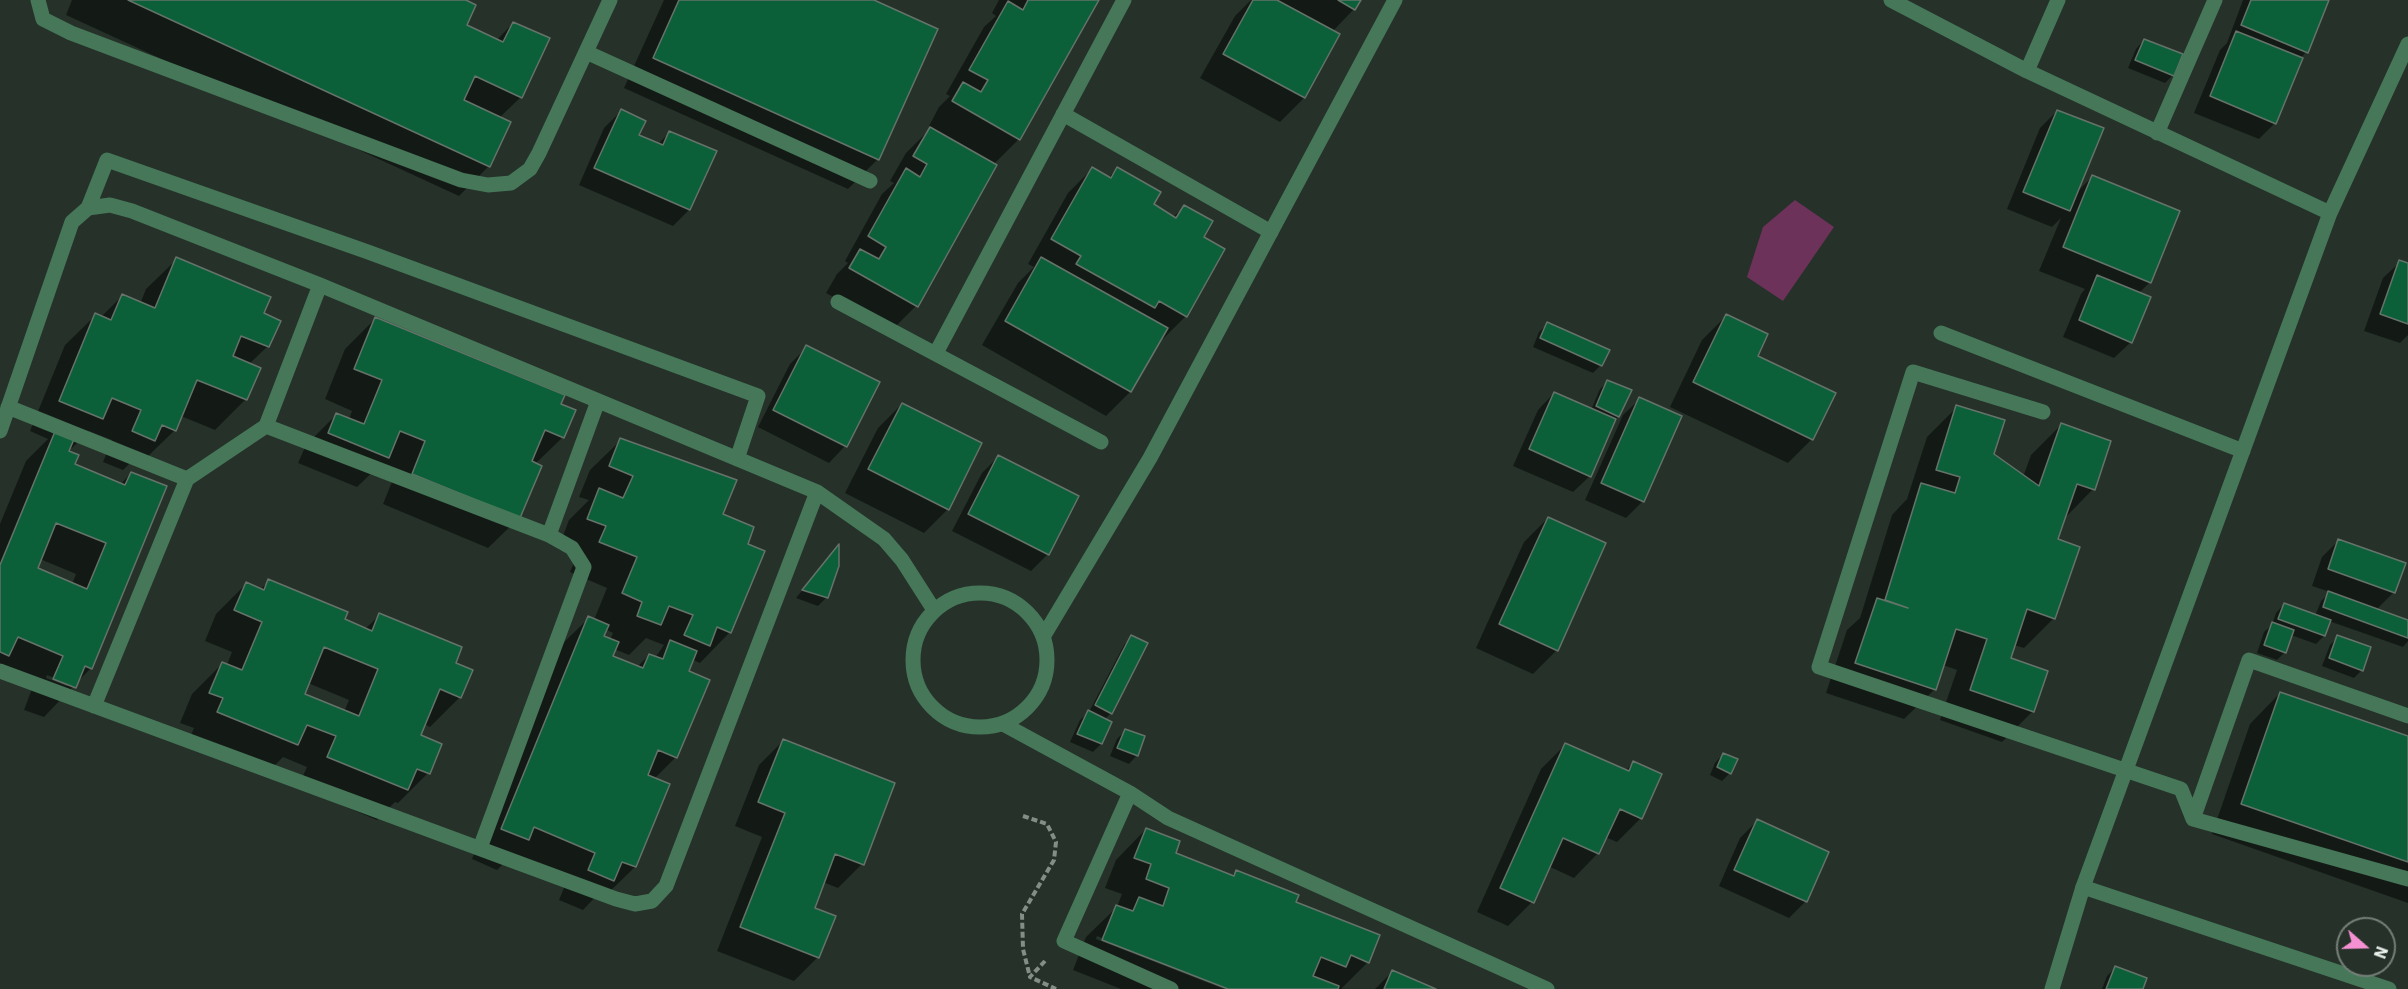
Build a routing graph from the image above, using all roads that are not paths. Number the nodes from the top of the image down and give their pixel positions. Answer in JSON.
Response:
{"nodes":[{"id":1,"x":38,"y":0,"type":"edge"},
{"id":2,"x":1124,"y":0,"type":"edge"},
{"id":3,"x":1395,"y":0,"type":"edge"},
{"id":4,"x":1891,"y":0,"type":"edge"},
{"id":5,"x":2058,"y":0,"type":"edge"},
{"id":6,"x":2215,"y":0,"type":"edge"},
{"id":7,"x":607,"y":1,"type":"edge"},
{"id":8,"x":2408,"y":44,"type":"edge"},
{"id":9,"x":585,"y":52,"type":"junction"},
{"id":10,"x":2027,"y":71,"type":"junction"},
{"id":11,"x":1063,"y":114,"type":"junction"},
{"id":12,"x":2157,"y":133,"type":"junction"},
{"id":13,"x":870,"y":181,"type":"dead end"},
{"id":14,"x":88,"y":208,"type":"junction"},
{"id":15,"x":2330,"y":213,"type":"junction"},
{"id":16,"x":1270,"y":232,"type":"junction"},
{"id":17,"x":320,"y":285,"type":"junction"},
{"id":18,"x":838,"y":302,"type":"dead end"},
{"id":19,"x":1941,"y":333,"type":"dead end"},
{"id":20,"x":936,"y":353,"type":"junction"},
{"id":21,"x":598,"y":401,"type":"junction"},
{"id":22,"x":8,"y":406,"type":"junction"},
{"id":23,"x":2043,"y":412,"type":"dead end"},
{"id":24,"x":266,"y":426,"type":"junction"},
{"id":25,"x":0,"y":431,"type":"edge"},
{"id":26,"x":1101,"y":442,"type":"dead end"},
{"id":27,"x":2243,"y":451,"type":"junction"},
{"id":28,"x":737,"y":459,"type":"junction"},
{"id":29,"x":187,"y":479,"type":"junction"},
{"id":30,"x":817,"y":492,"type":"junction"},
{"id":31,"x":549,"y":535,"type":"junction"},
{"id":32,"x":934,"y":610,"type":"junction"},
{"id":33,"x":1043,"y":637,"type":"junction"},
{"id":34,"x":0,"y":671,"type":"edge"},
{"id":35,"x":94,"y":706,"type":"junction"},
{"id":36,"x":2408,"y":716,"type":"edge"},
{"id":37,"x":1003,"y":724,"type":"junction"},
{"id":38,"x":2125,"y":770,"type":"junction"},
{"id":39,"x":1130,"y":793,"type":"junction"},
{"id":40,"x":2193,"y":819,"type":"junction"},
{"id":41,"x":480,"y":848,"type":"junction"},
{"id":42,"x":2408,"y":879,"type":"edge"},
{"id":43,"x":2083,"y":887,"type":"junction"},
{"id":44,"x":1171,"y":989,"type":"edge"},
{"id":45,"x":1547,"y":989,"type":"edge"},
{"id":46,"x":2052,"y":989,"type":"edge"},
{"id":47,"x":2389,"y":989,"type":"edge"}],
"edges":[{"from":1,"to":9,"type":"street"},
{"from":2,"to":11,"type":"street"},
{"from":3,"to":16,"type":"street"},
{"from":4,"to":10,"type":"street"},
{"from":5,"to":10,"type":"street"},
{"from":6,"to":12,"type":"street"},
{"from":7,"to":9,"type":"street"},
{"from":8,"to":15,"type":"street"},
{"from":9,"to":13,"type":"street"},
{"from":10,"to":12,"type":"street"},
{"from":11,"to":16,"type":"street"},
{"from":11,"to":20,"type":"street"},
{"from":12,"to":15,"type":"street"},
{"from":14,"to":17,"type":"street"},
{"from":14,"to":22,"type":"street"},
{"from":14,"to":28,"type":"street"},
{"from":15,"to":27,"type":"street"},
{"from":16,"to":33,"type":"street"},
{"from":17,"to":21,"type":"street"},
{"from":17,"to":24,"type":"street"},
{"from":18,"to":20,"type":"street"},
{"from":19,"to":27,"type":"street"},
{"from":20,"to":26,"type":"street"},
{"from":21,"to":28,"type":"street"},
{"from":21,"to":31,"type":"street"},
{"from":22,"to":25,"type":"street"},
{"from":22,"to":29,"type":"street"},
{"from":23,"to":38,"type":"street"},
{"from":24,"to":29,"type":"street"},
{"from":24,"to":31,"type":"street"},
{"from":27,"to":38,"type":"street"},
{"from":28,"to":30,"type":"street"},
{"from":29,"to":35,"type":"street"},
{"from":30,"to":32,"type":"street"},
{"from":30,"to":41,"type":"street"},
{"from":31,"to":41,"type":"street"},
{"from":32,"to":33,"type":"street"},
{"from":32,"to":37,"type":"street"},
{"from":33,"to":37,"type":"street"},
{"from":34,"to":35,"type":"street"},
{"from":35,"to":41,"type":"street"},
{"from":36,"to":40,"type":"street"},
{"from":37,"to":39,"type":"street"},
{"from":38,"to":40,"type":"street"},
{"from":38,"to":43,"type":"street"},
{"from":39,"to":44,"type":"street"},
{"from":39,"to":45,"type":"street"},
{"from":40,"to":42,"type":"street"},
{"from":43,"to":46,"type":"street"},
{"from":43,"to":47,"type":"street"}]}
